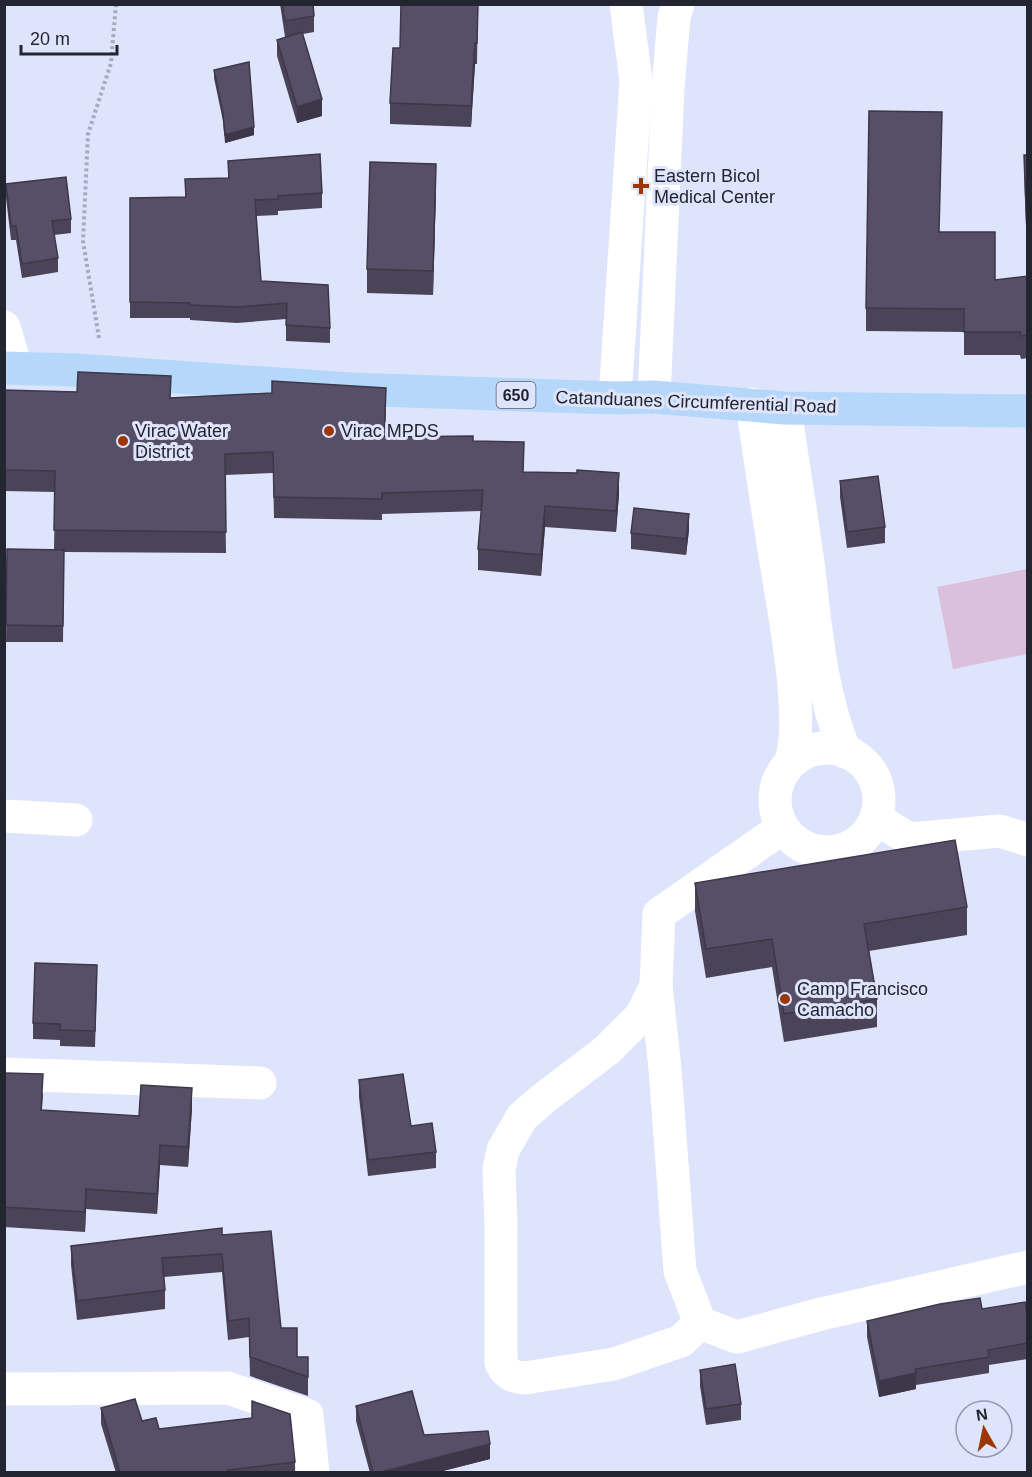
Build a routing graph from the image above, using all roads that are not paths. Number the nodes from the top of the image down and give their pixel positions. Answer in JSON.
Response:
{"nodes":[{"id":1,"x":626,"y":4,"type":"edge"},
{"id":2,"x":678,"y":4,"type":"edge"},
{"id":3,"x":4,"y":327,"type":"edge"},
{"id":4,"x":10,"y":368,"type":"edge"},
{"id":5,"x":615,"y":398,"type":"junction"},
{"id":6,"x":654,"y":398,"type":"junction"},
{"id":7,"x":752,"y":404,"type":"junction"},
{"id":8,"x":784,"y":408,"type":"junction"},
{"id":9,"x":1028,"y":411,"type":"edge"},
{"id":10,"x":845,"y":752,"type":"junction"},
{"id":11,"x":790,"y":763,"type":"junction"},
{"id":12,"x":4,"y":816,"type":"edge"},
{"id":13,"x":877,"y":819,"type":"junction"},
{"id":14,"x":76,"y":820,"type":"dead end"},
{"id":15,"x":782,"y":828,"type":"junction"},
{"id":16,"x":1028,"y":840,"type":"edge"},
{"id":17,"x":656,"y":986,"type":"junction"},
{"id":18,"x":4,"y":1074,"type":"edge"},
{"id":19,"x":260,"y":1083,"type":"dead end"},
{"id":20,"x":1028,"y":1267,"type":"edge"},
{"id":21,"x":700,"y":1323,"type":"junction"},
{"id":22,"x":4,"y":1389,"type":"edge"},
{"id":23,"x":314,"y":1473,"type":"edge"}],
"edges":[{"from":1,"to":5,"type":"street"},
{"from":2,"to":6,"type":"street"},
{"from":3,"to":4,"type":"street"},
{"from":4,"to":5,"type":"main road","name":"Catanduanes Circumferential Road","number":"650"},
{"from":5,"to":6,"type":"main road","name":"Catanduanes Circumferential Road","number":"650"},
{"from":6,"to":7,"type":"main road","name":"Catanduanes Circumferential Road","number":"650"},
{"from":7,"to":8,"type":"main road","name":"Catanduanes Circumferential Road","number":"650"},
{"from":7,"to":11,"type":"street"},
{"from":8,"to":9,"type":"main road","name":"Catanduanes Circumferential Road","number":"650"},
{"from":8,"to":10,"type":"street"},
{"from":10,"to":11,"type":"street"},
{"from":10,"to":13,"type":"street"},
{"from":11,"to":15,"type":"street"},
{"from":12,"to":14,"type":"street"},
{"from":13,"to":15,"type":"street"},
{"from":13,"to":16,"type":"street"},
{"from":15,"to":17,"type":"street"},
{"from":17,"to":21,"type":"street"},
{"from":17,"to":21,"type":"street"},
{"from":18,"to":19,"type":"street"},
{"from":20,"to":21,"type":"street"},
{"from":22,"to":23,"type":"street"}]}
